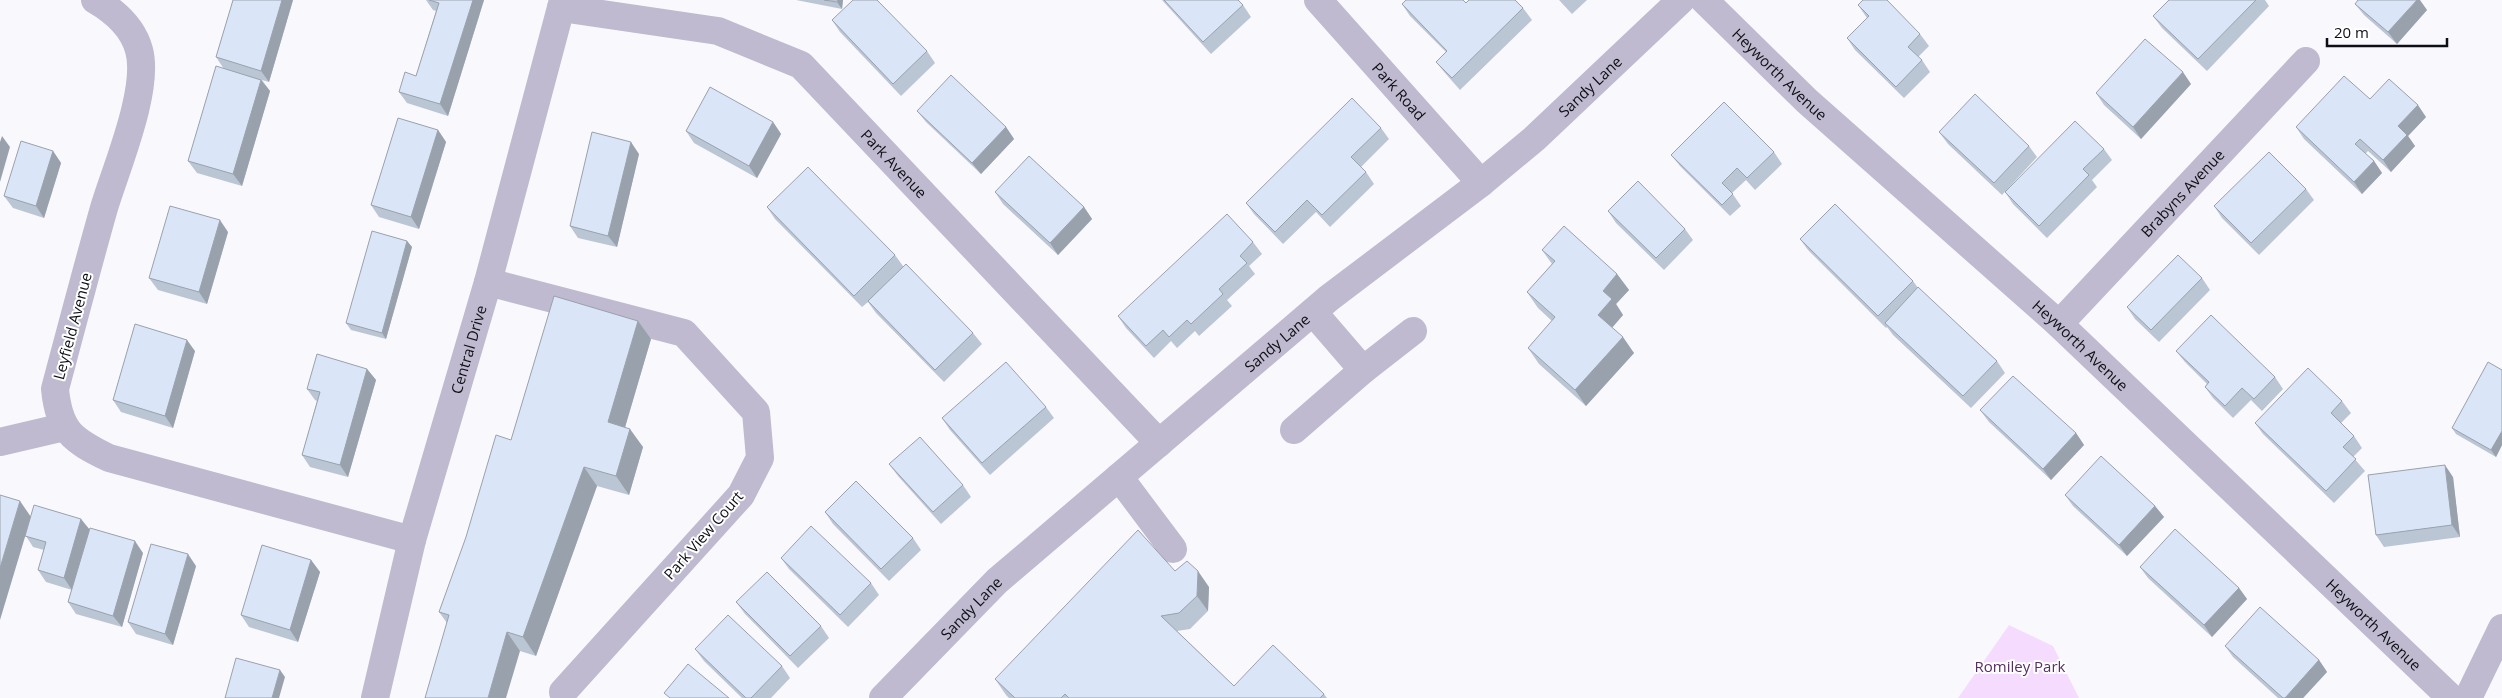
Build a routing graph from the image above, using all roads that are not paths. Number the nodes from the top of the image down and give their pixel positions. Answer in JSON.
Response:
{"nodes":[{"id":1,"x":95,"y":0,"type":"edge"},
{"id":2,"x":1318,"y":0,"type":"edge"},
{"id":3,"x":1681,"y":0,"type":"edge"},
{"id":4,"x":1704,"y":0,"type":"edge"},
{"id":5,"x":562,"y":4,"type":"edge"},
{"id":6,"x":2306,"y":61,"type":"dead end"},
{"id":7,"x":1481,"y":183,"type":"junction"},
{"id":8,"x":488,"y":282,"type":"junction"},
{"id":9,"x":1313,"y":312,"type":"junction"},
{"id":10,"x":2059,"y":324,"type":"junction"},
{"id":11,"x":1414,"y":331,"type":"dead end"},
{"id":12,"x":1363,"y":370,"type":"junction"},
{"id":13,"x":64,"y":427,"type":"junction"},
{"id":14,"x":1294,"y":430,"type":"dead end"},
{"id":15,"x":0,"y":442,"type":"edge"},
{"id":16,"x":1159,"y":443,"type":"junction"},
{"id":17,"x":1119,"y":477,"type":"junction"},
{"id":18,"x":412,"y":540,"type":"junction"},
{"id":19,"x":1173,"y":549,"type":"dead end"},
{"id":20,"x":2502,"y":628,"type":"edge"},
{"id":21,"x":563,"y":692,"type":"dead end"},
{"id":22,"x":374,"y":698,"type":"edge"},
{"id":23,"x":883,"y":698,"type":"edge"},
{"id":24,"x":2451,"y":698,"type":"edge"},
{"id":25,"x":2468,"y":698,"type":"edge"}],
"edges":[{"from":1,"to":13,"type":"street","name":"Leyfield Avenue"},
{"from":2,"to":7,"type":"street","name":"Park Road"},
{"from":3,"to":7,"type":"street","name":"Sandy Lane"},
{"from":4,"to":10,"type":"street","name":"Heyworth Avenue"},
{"from":5,"to":8,"type":"street","name":"Central Drive"},
{"from":5,"to":16,"type":"street","name":"Park Avenue"},
{"from":6,"to":10,"type":"street","name":"Brabyns Avenue"},
{"from":7,"to":9,"type":"street","name":"Sandy Lane"},
{"from":8,"to":18,"type":"street","name":"Central Drive"},
{"from":8,"to":21,"type":"street","name":"Park View Court"},
{"from":9,"to":12,"type":"street"},
{"from":9,"to":16,"type":"street","name":"Sandy Lane"},
{"from":10,"to":24,"type":"street","name":"Heyworth Avenue"},
{"from":11,"to":12,"type":"street"},
{"from":12,"to":14,"type":"street"},
{"from":13,"to":15,"type":"street"},
{"from":13,"to":18,"type":"street","name":"Leyfield Avenue"},
{"from":16,"to":17,"type":"street","name":"Sandy Lane"},
{"from":17,"to":19,"type":"street"},
{"from":17,"to":23,"type":"street","name":"Sandy Lane"},
{"from":18,"to":22,"type":"street","name":"Central Drive"},
{"from":20,"to":25,"type":"street"}]}
